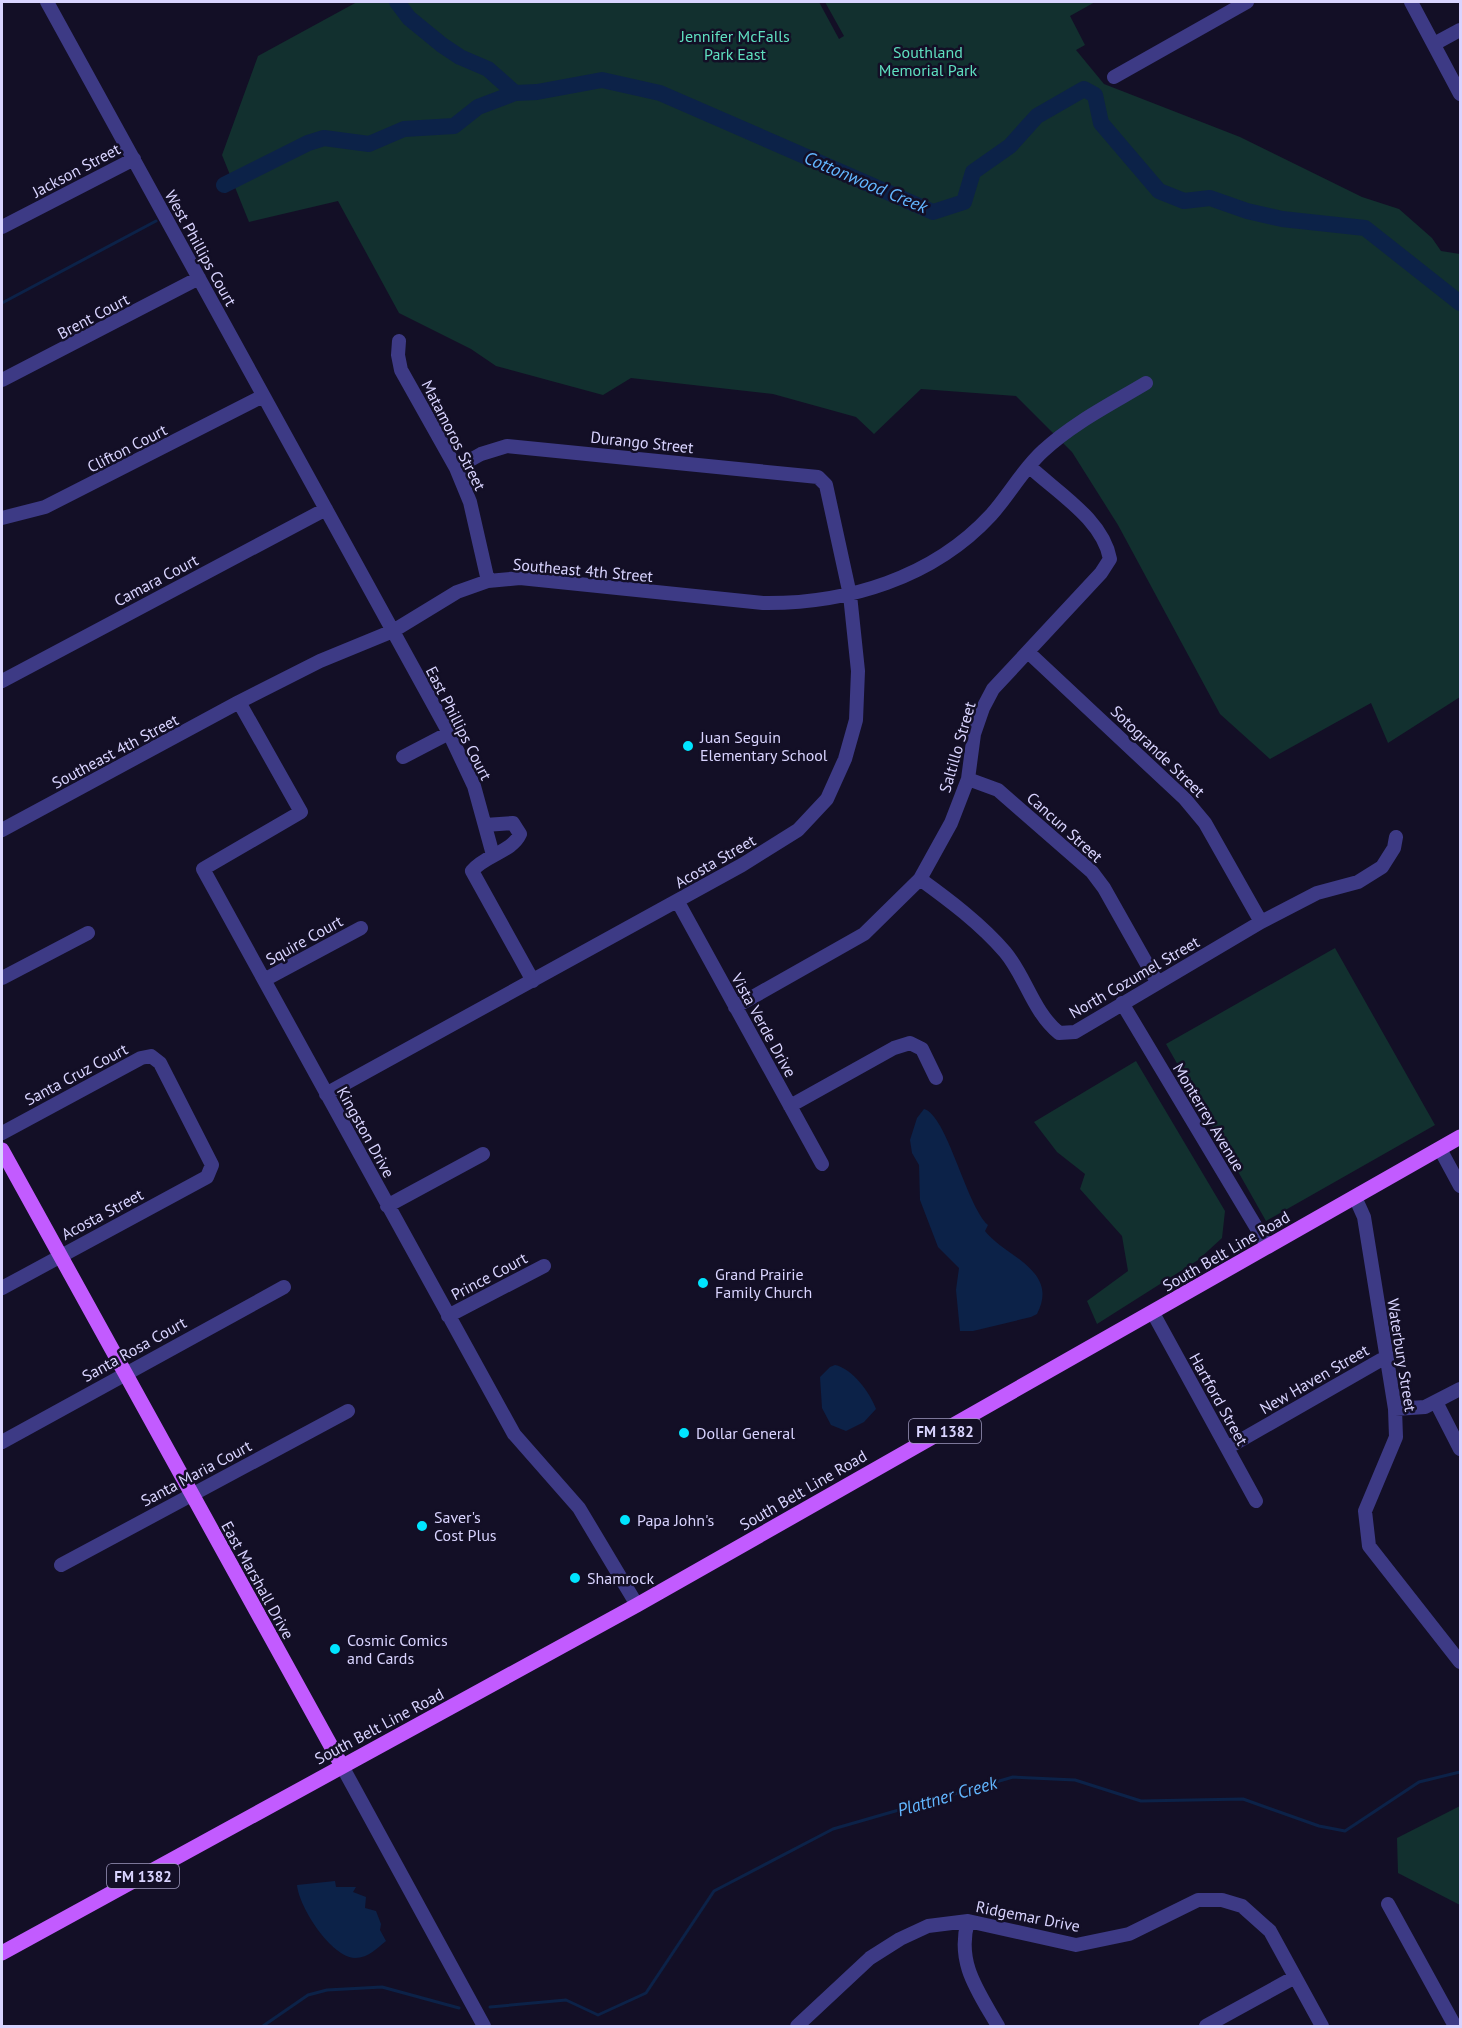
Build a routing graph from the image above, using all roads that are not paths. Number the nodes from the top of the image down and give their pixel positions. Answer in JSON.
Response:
{"nodes":[{"id":1,"x":47,"y":2,"type":"edge"},
{"id":2,"x":1247,"y":2,"type":"edge"},
{"id":3,"x":1411,"y":2,"type":"edge"},
{"id":4,"x":1461,"y":30,"type":"edge"},
{"id":5,"x":1434,"y":44,"type":"junction"},
{"id":6,"x":1114,"y":77,"type":"dead end"},
{"id":7,"x":1461,"y":94,"type":"edge"},
{"id":8,"x":134,"y":159,"type":"junction"},
{"id":9,"x":2,"y":227,"type":"edge"},
{"id":10,"x":199,"y":278,"type":"junction"},
{"id":11,"x":399,"y":341,"type":"dead end"},
{"id":12,"x":2,"y":380,"type":"edge"},
{"id":13,"x":1146,"y":383,"type":"dead end"},
{"id":14,"x":263,"y":396,"type":"junction"},
{"id":15,"x":1030,"y":467,"type":"junction"},
{"id":16,"x":456,"y":468,"type":"junction"},
{"id":17,"x":826,"y":484,"type":"joint"},
{"id":18,"x":326,"y":509,"type":"junction"},
{"id":19,"x":2,"y":518,"type":"edge"},
{"id":20,"x":488,"y":580,"type":"junction"},
{"id":21,"x":850,"y":595,"type":"junction"},
{"id":22,"x":393,"y":631,"type":"junction"},
{"id":23,"x":1028,"y":652,"type":"junction"},
{"id":24,"x":2,"y":681,"type":"edge"},
{"id":25,"x":239,"y":702,"type":"junction"},
{"id":26,"x":449,"y":733,"type":"junction"},
{"id":27,"x":404,"y":757,"type":"dead end"},
{"id":28,"x":968,"y":779,"type":"junction"},
{"id":29,"x":485,"y":825,"type":"junction"},
{"id":30,"x":2,"y":830,"type":"edge"},
{"id":31,"x":1396,"y":837,"type":"dead end"},
{"id":32,"x":493,"y":855,"type":"junction"},
{"id":33,"x":920,"y":879,"type":"junction"},
{"id":34,"x":678,"y":902,"type":"junction"},
{"id":35,"x":1262,"y":922,"type":"junction"},
{"id":36,"x":361,"y":928,"type":"dead end"},
{"id":37,"x":88,"y":933,"type":"dead end"},
{"id":38,"x":2,"y":978,"type":"edge"},
{"id":39,"x":264,"y":980,"type":"junction"},
{"id":40,"x":533,"y":981,"type":"junction"},
{"id":41,"x":1157,"y":982,"type":"junction"},
{"id":42,"x":1122,"y":1004,"type":"junction"},
{"id":43,"x":735,"y":1006,"type":"junction"},
{"id":44,"x":936,"y":1078,"type":"dead end"},
{"id":45,"x":326,"y":1094,"type":"junction"},
{"id":46,"x":790,"y":1106,"type":"junction"},
{"id":47,"x":2,"y":1133,"type":"edge"},
{"id":48,"x":1461,"y":1137,"type":"edge"},
{"id":49,"x":1440,"y":1149,"type":"junction"},
{"id":50,"x":2,"y":1150,"type":"edge"},
{"id":51,"x":483,"y":1154,"type":"dead end"},
{"id":52,"x":212,"y":1164,"type":"joint"},
{"id":53,"x":822,"y":1164,"type":"dead end"},
{"id":54,"x":1461,"y":1186,"type":"edge"},
{"id":55,"x":1355,"y":1197,"type":"junction"},
{"id":56,"x":387,"y":1206,"type":"junction"},
{"id":57,"x":1268,"y":1247,"type":"junction"},
{"id":58,"x":60,"y":1256,"type":"junction"},
{"id":59,"x":544,"y":1266,"type":"dead end"},
{"id":60,"x":2,"y":1287,"type":"edge"},
{"id":61,"x":284,"y":1287,"type":"dead end"},
{"id":62,"x":1153,"y":1313,"type":"junction"},
{"id":63,"x":448,"y":1316,"type":"junction"},
{"id":64,"x":1386,"y":1358,"type":"junction"},
{"id":65,"x":125,"y":1373,"type":"junction"},
{"id":66,"x":1461,"y":1389,"type":"edge"},
{"id":67,"x":1436,"y":1402,"type":"junction"},
{"id":68,"x":1395,"y":1408,"type":"junction"},
{"id":69,"x":348,"y":1411,"type":"dead end"},
{"id":70,"x":2,"y":1442,"type":"edge"},
{"id":71,"x":1227,"y":1448,"type":"junction"},
{"id":72,"x":1461,"y":1449,"type":"edge"},
{"id":73,"x":190,"y":1495,"type":"junction"},
{"id":74,"x":1256,"y":1501,"type":"dead end"},
{"id":75,"x":61,"y":1565,"type":"dead end"},
{"id":76,"x":637,"y":1605,"type":"junction"},
{"id":77,"x":1461,"y":1662,"type":"edge"},
{"id":78,"x":342,"y":1766,"type":"junction"},
{"id":79,"x":1388,"y":1904,"type":"dead end"},
{"id":80,"x":968,"y":1921,"type":"junction"},
{"id":81,"x":2,"y":1953,"type":"edge"},
{"id":82,"x":1295,"y":1977,"type":"junction"},
{"id":83,"x":482,"y":2023,"type":"edge"},
{"id":84,"x":1450,"y":2025,"type":"edge"},
{"id":85,"x":796,"y":2026,"type":"edge"},
{"id":86,"x":998,"y":2026,"type":"edge"},
{"id":87,"x":1206,"y":2026,"type":"edge"},
{"id":88,"x":1322,"y":2026,"type":"edge"}],
"edges":[{"from":1,"to":8,"type":"street","name":"West Phillips Court"},
{"from":2,"to":6,"type":"street"},
{"from":3,"to":5,"type":"street"},
{"from":4,"to":5,"type":"street"},
{"from":5,"to":7,"type":"street"},
{"from":8,"to":9,"type":"street","name":"Jackson Street"},
{"from":8,"to":10,"type":"street","name":"West Phillips Court"},
{"from":10,"to":12,"type":"street","name":"Brent Court"},
{"from":10,"to":14,"type":"street","name":"West Phillips Court"},
{"from":11,"to":16,"type":"street","name":"Matamoros Street"},
{"from":13,"to":15,"type":"street","name":"Southeast 4th Street"},
{"from":14,"to":18,"type":"street","name":"West Phillips Court"},
{"from":14,"to":19,"type":"street","name":"Clifton Court"},
{"from":15,"to":21,"type":"street","name":"Southeast 4th Street"},
{"from":15,"to":23,"type":"street","name":"Saltillo Street"},
{"from":16,"to":17,"type":"street","name":"Durango Street"},
{"from":16,"to":20,"type":"street","name":"Matamoros Street"},
{"from":17,"to":21,"type":"street","name":"Acosta Street"},
{"from":18,"to":22,"type":"street","name":"East Phillips Court"},
{"from":18,"to":24,"type":"street","name":"Camara Court"},
{"from":20,"to":21,"type":"street","name":"Southeast 4th Street"},
{"from":20,"to":22,"type":"street","name":"Southeast 4th Street"},
{"from":21,"to":34,"type":"street","name":"Acosta Street"},
{"from":22,"to":25,"type":"street","name":"Southeast 4th Street"},
{"from":22,"to":26,"type":"street","name":"East Phillips Court"},
{"from":23,"to":28,"type":"street","name":"Saltillo Street"},
{"from":23,"to":35,"type":"street","name":"Sotogrande Street"},
{"from":25,"to":30,"type":"street","name":"Southeast 4th Street"},
{"from":25,"to":39,"type":"street","name":"Kingston Drive"},
{"from":26,"to":27,"type":"street"},
{"from":26,"to":29,"type":"street","name":"East Phillips Court"},
{"from":28,"to":33,"type":"street","name":"Saltillo Street"},
{"from":28,"to":41,"type":"street","name":"Cancun Street"},
{"from":29,"to":32,"type":"street","name":"East Phillips Court"},
{"from":29,"to":32,"type":"street"},
{"from":31,"to":35,"type":"street","name":"North Cozumel Street"},
{"from":32,"to":40,"type":"street"},
{"from":33,"to":42,"type":"street","name":"North Cozumel Street"},
{"from":33,"to":43,"type":"street","name":"Saltillo Street"},
{"from":34,"to":40,"type":"street","name":"Acosta Street"},
{"from":34,"to":43,"type":"street","name":"Vista Verde Drive"},
{"from":35,"to":41,"type":"street","name":"North Cozumel Street"},
{"from":36,"to":39,"type":"street","name":"Squire Court"},
{"from":37,"to":38,"type":"street"},
{"from":39,"to":45,"type":"street","name":"Kingston Drive"},
{"from":40,"to":45,"type":"street","name":"Acosta Street"},
{"from":41,"to":42,"type":"street","name":"North Cozumel Street"},
{"from":42,"to":57,"type":"street","name":"Monterrey Avenue"},
{"from":43,"to":46,"type":"street","name":"Vista Verde Drive"},
{"from":44,"to":46,"type":"street"},
{"from":45,"to":56,"type":"street","name":"Kingston Drive"},
{"from":46,"to":53,"type":"street","name":"Vista Verde Drive"},
{"from":47,"to":52,"type":"street","name":"Santa Cruz Court"},
{"from":48,"to":49,"type":"main road","name":"South Belt Line Road","number":"FM 1382"},
{"from":49,"to":54,"type":"street"},
{"from":49,"to":55,"type":"main road","name":"South Belt Line Road","number":"FM 1382"},
{"from":50,"to":58,"type":"main road","name":"East Marshall Drive"},
{"from":51,"to":56,"type":"street"},
{"from":52,"to":58,"type":"street","name":"Acosta Street"},
{"from":55,"to":57,"type":"main road","name":"South Belt Line Road","number":"FM 1382"},
{"from":55,"to":64,"type":"street","name":"Waterbury Street"},
{"from":56,"to":63,"type":"street","name":"Kingston Drive"},
{"from":57,"to":62,"type":"main road","name":"South Belt Line Road","number":"FM 1382"},
{"from":58,"to":60,"type":"street","name":"Acosta Street"},
{"from":58,"to":65,"type":"main road","name":"East Marshall Drive"},
{"from":59,"to":63,"type":"street","name":"Prince Court"},
{"from":61,"to":65,"type":"street","name":"Santa Rosa Court"},
{"from":62,"to":71,"type":"street","name":"Hartford Street"},
{"from":62,"to":76,"type":"main road","name":"South Belt Line Road","number":"FM 1382"},
{"from":63,"to":76,"type":"street","name":"Kingston Drive"},
{"from":64,"to":68,"type":"street","name":"Waterbury Street"},
{"from":64,"to":71,"type":"street","name":"New Haven Street"},
{"from":65,"to":70,"type":"street","name":"Santa Rosa Court"},
{"from":65,"to":73,"type":"main road","name":"East Marshall Drive"},
{"from":66,"to":67,"type":"street"},
{"from":67,"to":68,"type":"street"},
{"from":67,"to":72,"type":"street"},
{"from":68,"to":77,"type":"street","name":"Waterbury Street"},
{"from":69,"to":73,"type":"street","name":"Santa Maria Court"},
{"from":71,"to":74,"type":"street","name":"Hartford Street"},
{"from":73,"to":75,"type":"street","name":"Santa Maria Court"},
{"from":73,"to":78,"type":"main road","name":"East Marshall Drive"},
{"from":76,"to":78,"type":"main road","name":"South Belt Line Road","number":"FM 1382"},
{"from":78,"to":81,"type":"main road","name":"South Belt Line Road","number":"FM 1382"},
{"from":78,"to":83,"type":"street","name":"East Marshall Drive"},
{"from":79,"to":84,"type":"street"},
{"from":80,"to":82,"type":"street","name":"Ridgemar Drive"},
{"from":80,"to":85,"type":"street","name":"Ridgemar Drive"},
{"from":80,"to":86,"type":"street"},
{"from":82,"to":87,"type":"street"},
{"from":82,"to":88,"type":"street","name":"Ridgemar Drive"}]}
